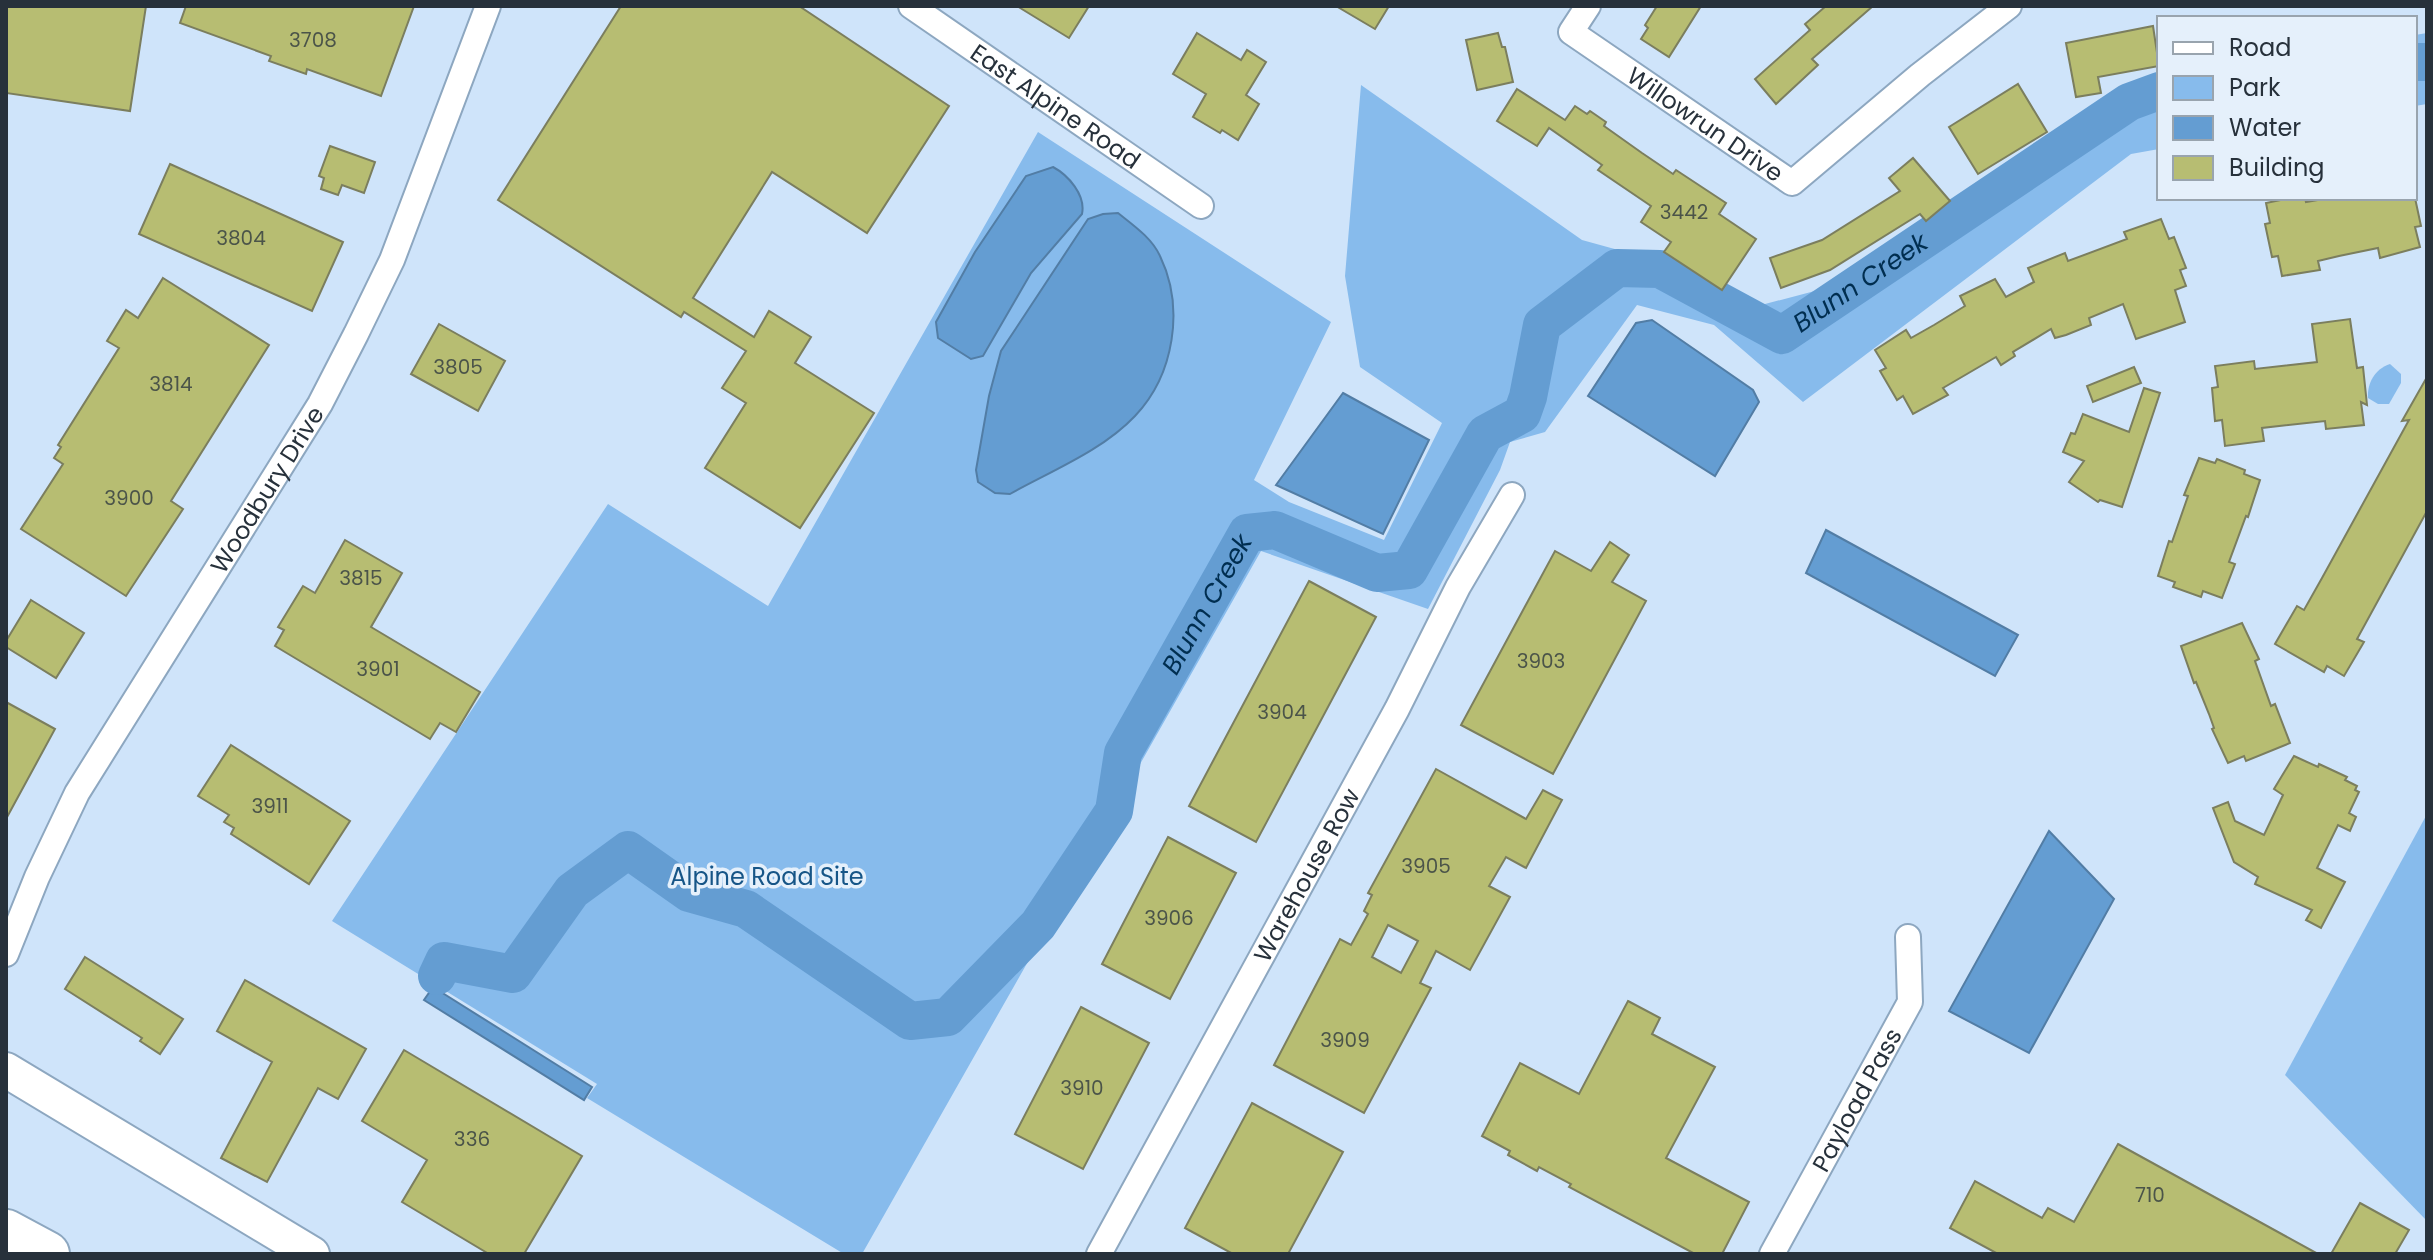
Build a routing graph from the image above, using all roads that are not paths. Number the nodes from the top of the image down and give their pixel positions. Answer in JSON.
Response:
{"nodes":[{"id":1,"x":488,"y":6,"type":"edge"},
{"id":2,"x":1588,"y":6,"type":"edge"},
{"id":3,"x":2009,"y":6,"type":"edge"},
{"id":4,"x":918,"y":8,"type":"edge"},
{"id":5,"x":1201,"y":206,"type":"dead end"},
{"id":6,"x":1512,"y":495,"type":"dead end"},
{"id":7,"x":1908,"y":937,"type":"dead end"},
{"id":8,"x":6,"y":954,"type":"edge"},
{"id":9,"x":6,"y":1070,"type":"edge"},
{"id":10,"x":6,"y":1232,"type":"edge"},
{"id":11,"x":47,"y":1254,"type":"edge"},
{"id":12,"x":312,"y":1254,"type":"edge"},
{"id":13,"x":1099,"y":1254,"type":"edge"},
{"id":14,"x":1772,"y":1254,"type":"edge"}],
"edges":[{"from":1,"to":8,"type":"street","name":"Woodbury Drive"},
{"from":2,"to":3,"type":"street","name":"Willowrun Drive"},
{"from":4,"to":5,"type":"street","name":"East Alpine Road"},
{"from":6,"to":13,"type":"street","name":"Warehouse Row"},
{"from":7,"to":14,"type":"street","name":"Payload Pass"},
{"from":9,"to":12,"type":"main road"},
{"from":10,"to":11,"type":"highway"}]}
